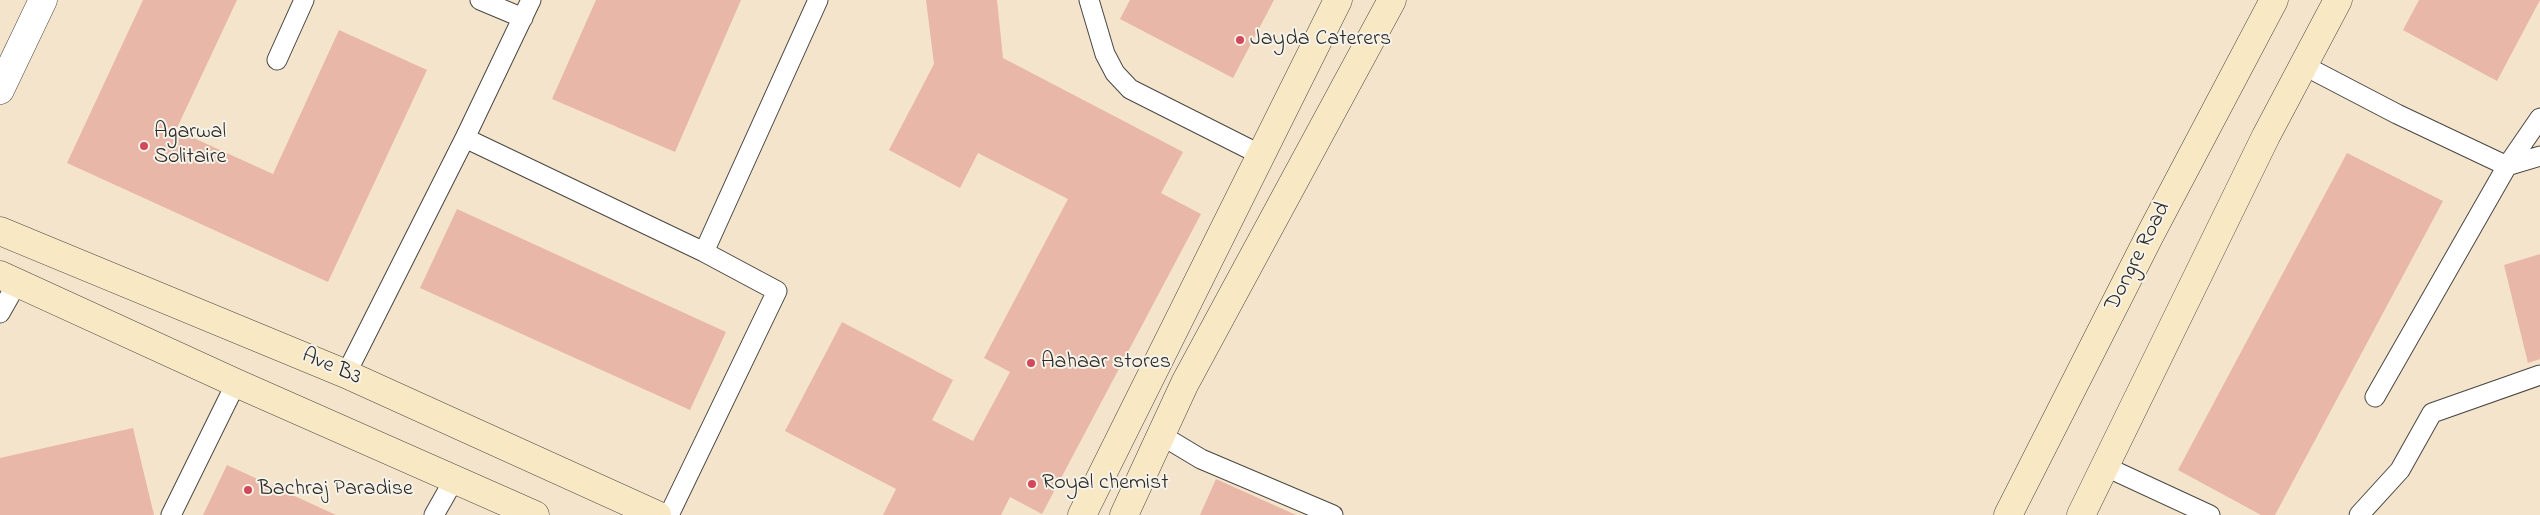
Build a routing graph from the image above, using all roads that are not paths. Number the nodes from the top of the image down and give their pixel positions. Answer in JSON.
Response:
{"nodes":[{"id":1,"x":43,"y":0,"type":"edge"},
{"id":2,"x":304,"y":0,"type":"edge"},
{"id":3,"x":480,"y":0,"type":"edge"},
{"id":4,"x":531,"y":0,"type":"edge"},
{"id":5,"x":818,"y":0,"type":"edge"},
{"id":6,"x":1089,"y":0,"type":"edge"},
{"id":7,"x":1338,"y":0,"type":"edge"},
{"id":8,"x":1392,"y":0,"type":"edge"},
{"id":9,"x":2274,"y":0,"type":"edge"},
{"id":10,"x":2338,"y":0,"type":"edge"},
{"id":11,"x":523,"y":18,"type":"junction"},
{"id":12,"x":277,"y":60,"type":"dead end"},
{"id":13,"x":2303,"y":65,"type":"junction"},
{"id":14,"x":0,"y":90,"type":"edge"},
{"id":15,"x":2540,"y":118,"type":"edge"},
{"id":16,"x":465,"y":138,"type":"junction"},
{"id":17,"x":1261,"y":155,"type":"junction"},
{"id":18,"x":2540,"y":156,"type":"edge"},
{"id":19,"x":2507,"y":166,"type":"junction"},
{"id":20,"x":0,"y":231,"type":"edge"},
{"id":21,"x":704,"y":252,"type":"junction"},
{"id":22,"x":8,"y":279,"type":"edge"},
{"id":23,"x":0,"y":313,"type":"edge"},
{"id":24,"x":346,"y":374,"type":"junction"},
{"id":25,"x":2540,"y":375,"type":"edge"},
{"id":26,"x":236,"y":383,"type":"junction"},
{"id":27,"x":2375,"y":396,"type":"dead end"},
{"id":28,"x":1161,"y":435,"type":"junction"},
{"id":29,"x":2104,"y":466,"type":"junction"},
{"id":30,"x":455,"y":478,"type":"junction"},
{"id":31,"x":171,"y":515,"type":"edge"},
{"id":32,"x":434,"y":515,"type":"edge"},
{"id":33,"x":535,"y":515,"type":"edge"},
{"id":34,"x":657,"y":515,"type":"edge"},
{"id":35,"x":669,"y":515,"type":"edge"},
{"id":36,"x":1082,"y":515,"type":"edge"},
{"id":37,"x":1124,"y":515,"type":"edge"},
{"id":38,"x":1333,"y":515,"type":"edge"},
{"id":39,"x":2008,"y":515,"type":"edge"},
{"id":40,"x":2080,"y":515,"type":"edge"},
{"id":41,"x":2210,"y":515,"type":"edge"},
{"id":42,"x":2359,"y":515,"type":"edge"}],
"edges":[{"from":1,"to":14,"type":"street"},
{"from":2,"to":12,"type":"lane"},
{"from":3,"to":11,"type":"lane"},
{"from":4,"to":11,"type":"lane"},
{"from":5,"to":21,"type":"lane"},
{"from":6,"to":17,"type":"lane"},
{"from":7,"to":17,"type":"street"},
{"from":8,"to":28,"type":"street"},
{"from":9,"to":39,"type":"street","name":"Dongre Road"},
{"from":10,"to":13,"type":"street"},
{"from":11,"to":16,"type":"lane"},
{"from":13,"to":19,"type":"lane"},
{"from":13,"to":29,"type":"street"},
{"from":15,"to":19,"type":"lane"},
{"from":16,"to":21,"type":"lane"},
{"from":16,"to":24,"type":"lane"},
{"from":17,"to":36,"type":"street"},
{"from":18,"to":19,"type":"lane"},
{"from":19,"to":27,"type":"lane"},
{"from":20,"to":24,"type":"street","name":"Ave B3"},
{"from":21,"to":35,"type":"lane"},
{"from":22,"to":23,"type":"lane"},
{"from":22,"to":26,"type":"street"},
{"from":24,"to":34,"type":"street","name":"Ave B3"},
{"from":25,"to":42,"type":"lane"},
{"from":26,"to":30,"type":"street"},
{"from":26,"to":31,"type":"lane"},
{"from":28,"to":37,"type":"street"},
{"from":28,"to":38,"type":"lane"},
{"from":29,"to":40,"type":"street"},
{"from":29,"to":41,"type":"lane"},
{"from":30,"to":32,"type":"lane"},
{"from":30,"to":33,"type":"street"}]}
